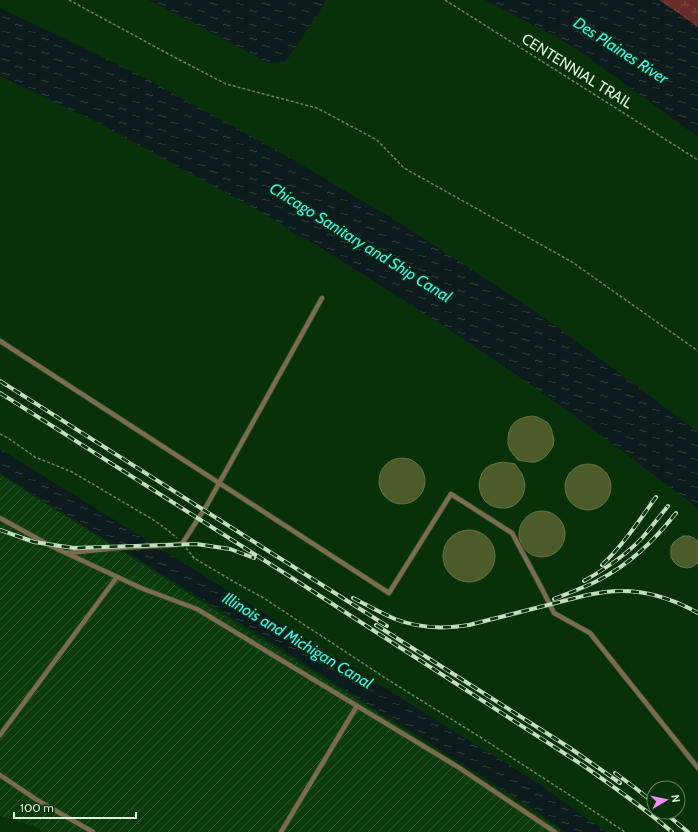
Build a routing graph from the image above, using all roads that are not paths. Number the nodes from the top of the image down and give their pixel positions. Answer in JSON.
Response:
{"nodes":[{"id":1,"x":322,"y":298,"type":"dead end"},
{"id":2,"x":0,"y":341,"type":"edge"},
{"id":3,"x":219,"y":483,"type":"junction"},
{"id":4,"x":0,"y":518,"type":"edge"},
{"id":5,"x":66,"y":553,"type":"junction"},
{"id":6,"x":117,"y":577,"type":"junction"},
{"id":7,"x":357,"y":706,"type":"junction"},
{"id":8,"x":0,"y":735,"type":"edge"},
{"id":9,"x":698,"y":768,"type":"edge"},
{"id":10,"x":0,"y":776,"type":"edge"},
{"id":11,"x":93,"y":832,"type":"edge"},
{"id":12,"x":281,"y":832,"type":"edge"},
{"id":13,"x":555,"y":832,"type":"edge"}],
"edges":[{"from":1,"to":3,"type":"lane"},
{"from":2,"to":3,"type":"lane"},
{"from":3,"to":5,"type":"lane"},
{"from":3,"to":9,"type":"lane"},
{"from":4,"to":5,"type":"lane"},
{"from":5,"to":6,"type":"lane"},
{"from":6,"to":7,"type":"lane"},
{"from":6,"to":8,"type":"lane"},
{"from":7,"to":12,"type":"lane"},
{"from":7,"to":13,"type":"lane"},
{"from":10,"to":11,"type":"lane"}]}
